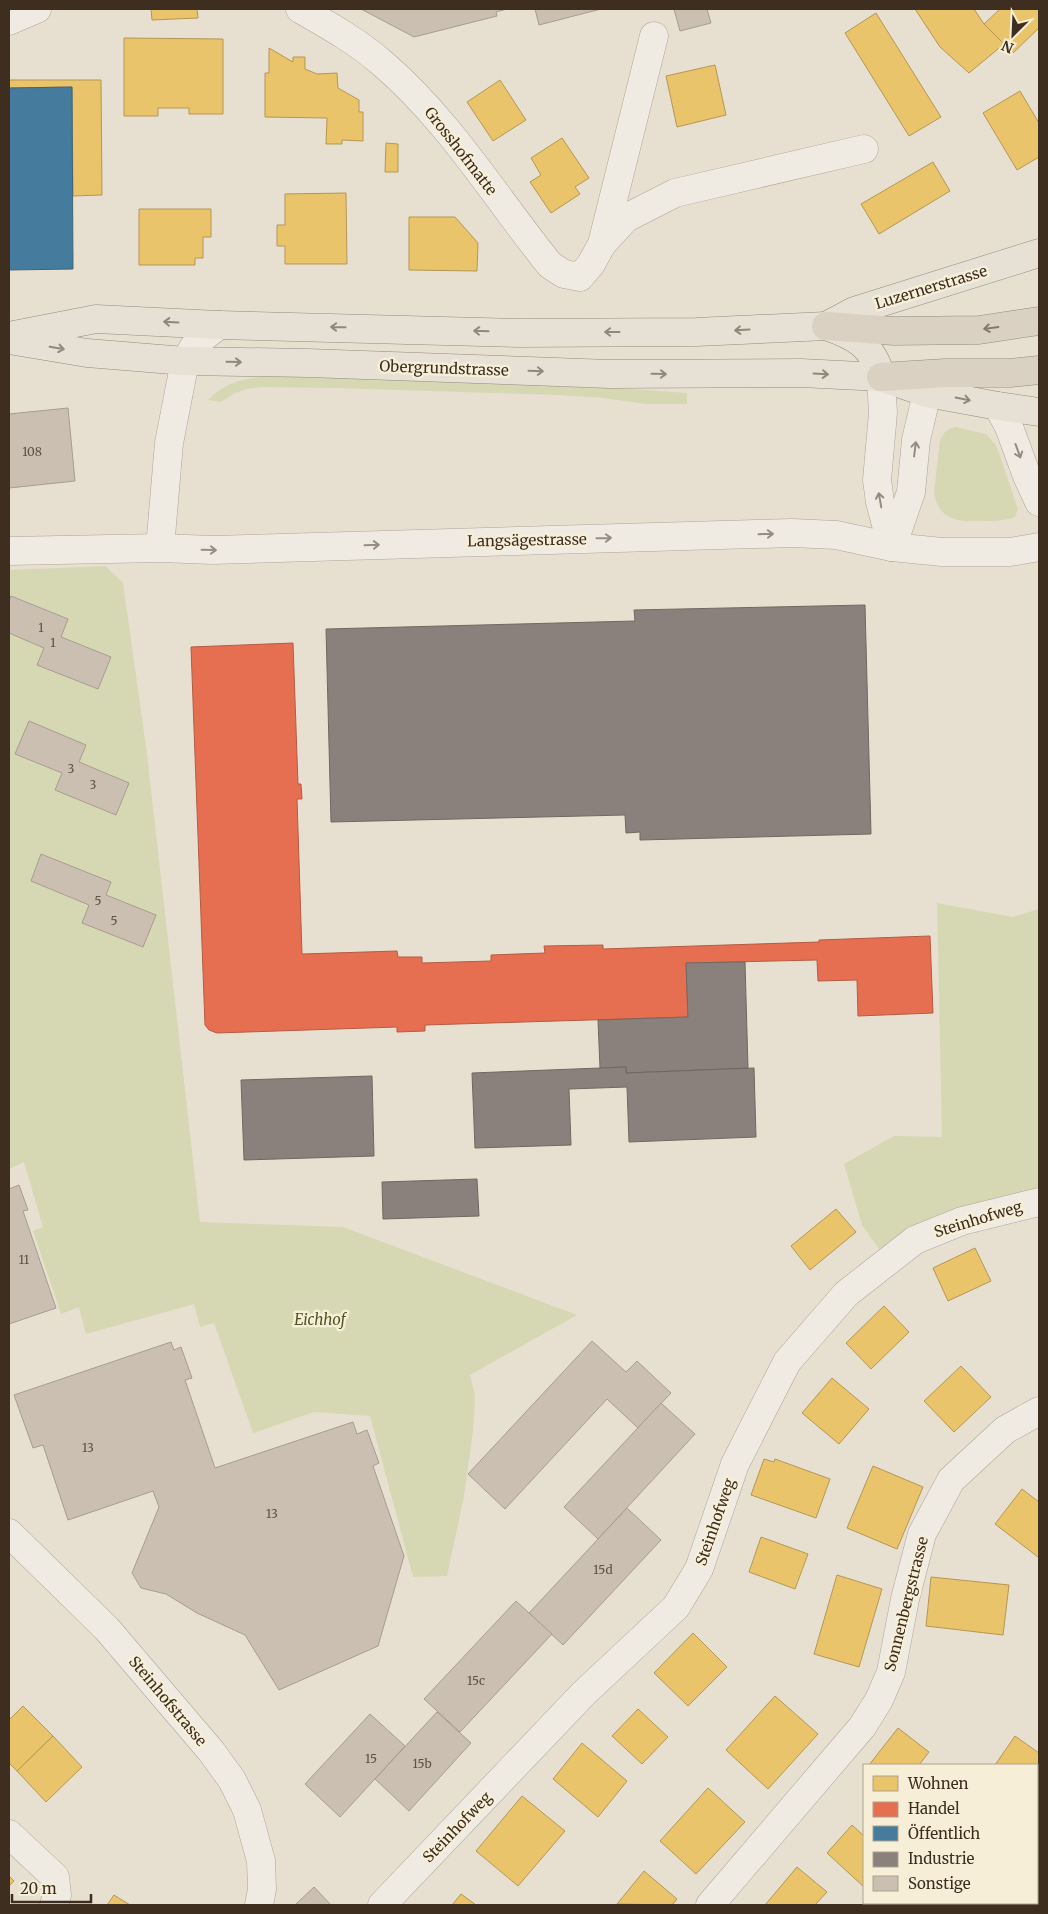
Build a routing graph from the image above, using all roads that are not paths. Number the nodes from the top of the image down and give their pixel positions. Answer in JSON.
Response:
{"nodes":[{"id":1,"x":37,"y":9,"type":"edge"},
{"id":2,"x":300,"y":9,"type":"edge"},
{"id":3,"x":9,"y":21,"type":"edge"},
{"id":4,"x":654,"y":36,"type":"dead end"},
{"id":5,"x":864,"y":149,"type":"dead end"},
{"id":6,"x":602,"y":244,"type":"junction"},
{"id":7,"x":1039,"y":253,"type":"edge"},
{"id":8,"x":1039,"y":321,"type":"edge"},
{"id":9,"x":219,"y":325,"type":"junction"},
{"id":10,"x":826,"y":326,"type":"junction"},
{"id":11,"x":9,"y":336,"type":"edge"},
{"id":12,"x":9,"y":340,"type":"edge"},
{"id":13,"x":185,"y":361,"type":"junction"},
{"id":14,"x":1039,"y":370,"type":"edge"},
{"id":15,"x":945,"y":373,"type":"junction"},
{"id":16,"x":881,"y":377,"type":"junction"},
{"id":17,"x":927,"y":393,"type":"junction"},
{"id":18,"x":998,"y":406,"type":"junction"},
{"id":19,"x":1039,"y":412,"type":"edge"},
{"id":20,"x":1039,"y":502,"type":"edge"},
{"id":21,"x":892,"y":547,"type":"junction"},
{"id":22,"x":1039,"y":547,"type":"edge"},
{"id":23,"x":160,"y":548,"type":"junction"},
{"id":24,"x":9,"y":551,"type":"edge"},
{"id":25,"x":1039,"y":1202,"type":"edge"},
{"id":26,"x":1039,"y":1411,"type":"edge"},
{"id":27,"x":9,"y":1532,"type":"edge"},
{"id":28,"x":9,"y":1834,"type":"edge"},
{"id":29,"x":54,"y":1905,"type":"edge"},
{"id":30,"x":260,"y":1905,"type":"edge"},
{"id":31,"x":382,"y":1905,"type":"edge"},
{"id":32,"x":710,"y":1905,"type":"edge"}],
"edges":[{"from":1,"to":3,"type":"street"},
{"from":2,"to":6,"type":"street","name":"Grosshofmatte"},
{"from":4,"to":6,"type":"street","name":"Grosshofmatte"},
{"from":5,"to":6,"type":"street","name":"Grosshofmatte"},
{"from":7,"to":10,"type":"main road","name":"Luzernerstrasse"},
{"from":8,"to":10,"type":"highway","one_way":true},
{"from":10,"to":9,"type":"main road","one_way":true},
{"from":9,"to":11,"type":"main road","one_way":true},
{"from":9,"to":13,"type":"street"},
{"from":10,"to":16,"type":"main road"},
{"from":12,"to":13,"type":"main road","name":"Obergrundstrasse","one_way":true},
{"from":13,"to":16,"type":"main road","name":"Obergrundstrasse","one_way":true},
{"from":13,"to":23,"type":"street"},
{"from":14,"to":15,"type":"highway"},
{"from":15,"to":16,"type":"highway"},
{"from":15,"to":17,"type":"street"},
{"from":16,"to":17,"type":"main road"},
{"from":21,"to":16,"type":"street","one_way":true},
{"from":17,"to":18,"type":"main road","one_way":true},
{"from":21,"to":17,"type":"street","one_way":true},
{"from":18,"to":19,"type":"main road"},
{"from":18,"to":20,"type":"street","one_way":true},
{"from":21,"to":22,"type":"street","name":"Langsägestrasse"},
{"from":23,"to":21,"type":"street","name":"Langsägestrasse","one_way":true},
{"from":23,"to":24,"type":"street","name":"Langsägestrasse"},
{"from":25,"to":31,"type":"street","name":"Steinhofweg"},
{"from":26,"to":32,"type":"street","name":"Sonnenbergstrasse"},
{"from":27,"to":30,"type":"street","name":"Steinhofstrasse"},
{"from":28,"to":29,"type":"street"}]}
